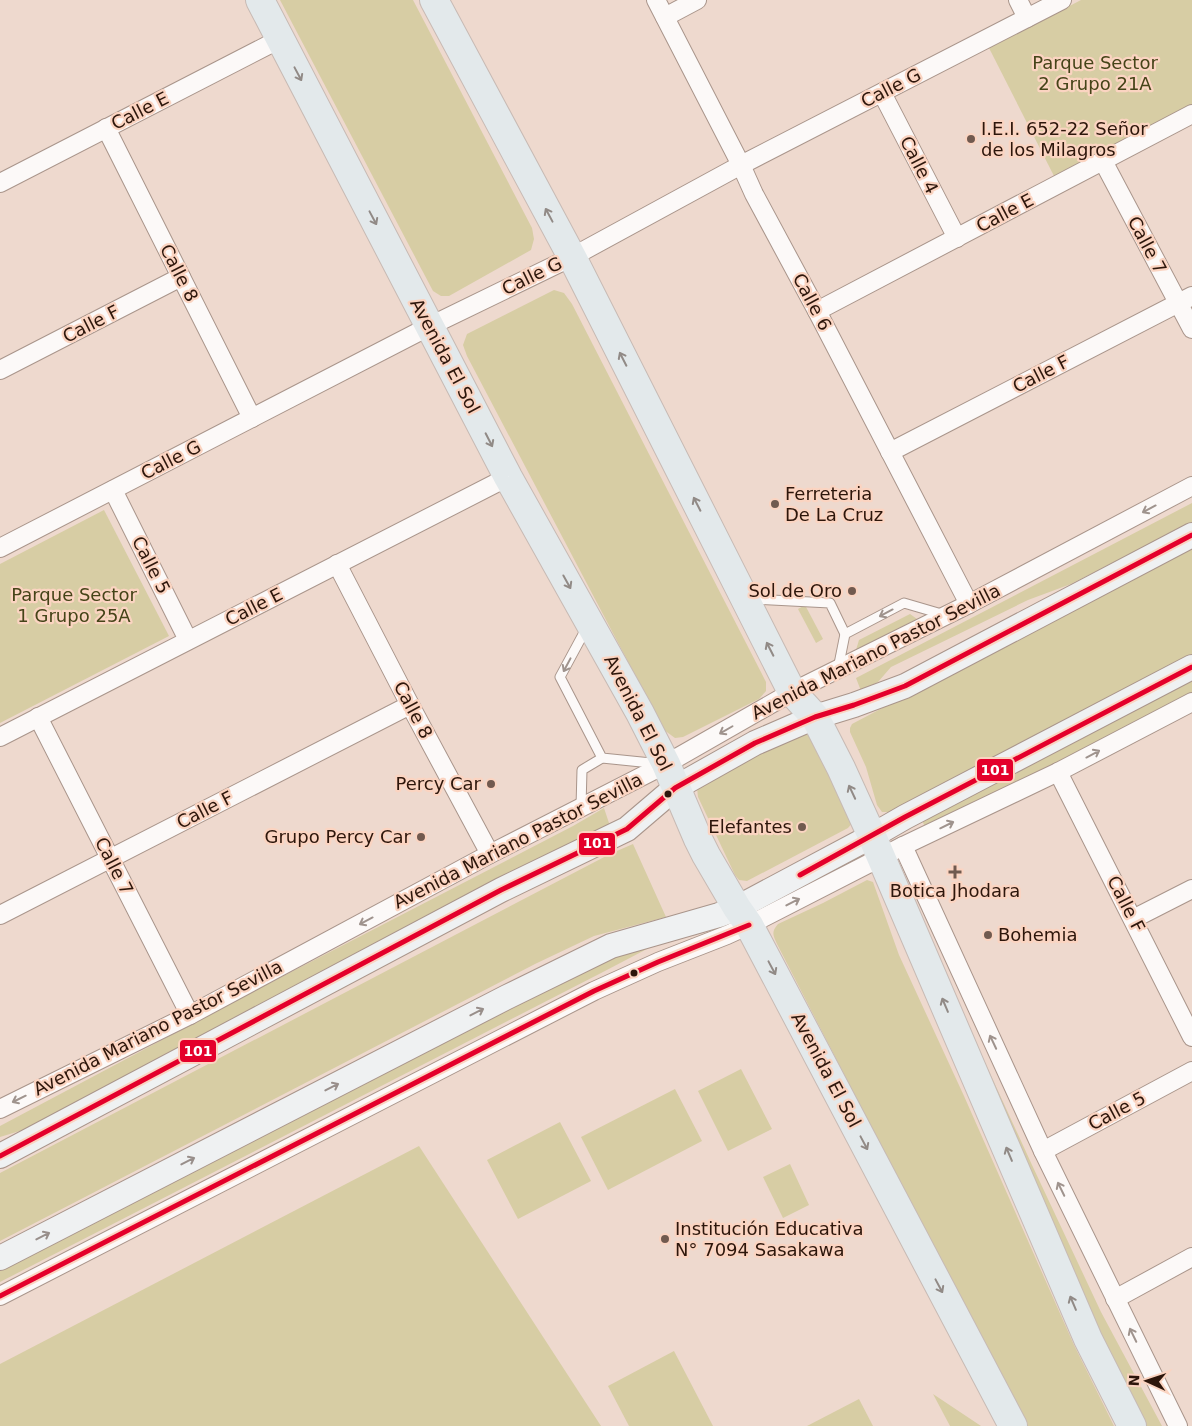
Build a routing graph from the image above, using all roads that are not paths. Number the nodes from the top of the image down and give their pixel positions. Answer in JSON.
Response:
{"nodes":[{"id":1,"x":260,"y":0,"type":"edge"},
{"id":2,"x":434,"y":0,"type":"edge"},
{"id":3,"x":656,"y":0,"type":"edge"},
{"id":4,"x":697,"y":0,"type":"edge"},
{"id":5,"x":1018,"y":0,"type":"edge"},
{"id":6,"x":1062,"y":0,"type":"edge"},
{"id":7,"x":665,"y":17,"type":"junction"},
{"id":8,"x":1027,"y":18,"type":"junction"},
{"id":9,"x":280,"y":39,"type":"junction"},
{"id":10,"x":882,"y":93,"type":"junction"},
{"id":11,"x":1192,"y":114,"type":"edge"},
{"id":12,"x":106,"y":128,"type":"junction"},
{"id":13,"x":1103,"y":161,"type":"junction"},
{"id":14,"x":742,"y":166,"type":"junction"},
{"id":15,"x":0,"y":183,"type":"edge"},
{"id":16,"x":957,"y":238,"type":"junction"},
{"id":17,"x":572,"y":257,"type":"junction"},
{"id":18,"x":181,"y":278,"type":"junction"},
{"id":19,"x":1185,"y":299,"type":"edge"},
{"id":20,"x":817,"y":311,"type":"junction"},
{"id":21,"x":430,"y":326,"type":"junction"},
{"id":22,"x":1192,"y":329,"type":"edge"},
{"id":23,"x":0,"y":370,"type":"edge"},
{"id":24,"x":252,"y":418,"type":"junction"},
{"id":25,"x":890,"y":452,"type":"junction"},
{"id":26,"x":508,"y":477,"type":"junction"},
{"id":27,"x":1192,"y":486,"type":"edge"},
{"id":28,"x":113,"y":490,"type":"junction"},
{"id":29,"x":1192,"y":535,"type":"edge"},
{"id":30,"x":0,"y":548,"type":"edge"},
{"id":31,"x":337,"y":564,"type":"junction"},
{"id":32,"x":744,"y":598,"type":"junction"},
{"id":33,"x":969,"y":604,"type":"junction"},
{"id":34,"x":948,"y":615,"type":"junction"},
{"id":35,"x":589,"y":622,"type":"junction"},
{"id":36,"x":845,"y":634,"type":"junction"},
{"id":37,"x":188,"y":640,"type":"junction"},
{"id":38,"x":1192,"y":666,"type":"edge"},
{"id":39,"x":838,"y":670,"type":"junction"},
{"id":40,"x":792,"y":692,"type":"junction"},
{"id":41,"x":1192,"y":702,"type":"edge"},
{"id":42,"x":410,"y":705,"type":"junction"},
{"id":43,"x":38,"y":717,"type":"junction"},
{"id":44,"x":815,"y":717,"type":"junction"},
{"id":45,"x":0,"y":736,"type":"edge"},
{"id":46,"x":602,"y":758,"type":"junction"},
{"id":47,"x":1058,"y":772,"type":"junction"},
{"id":48,"x":671,"y":776,"type":"junction"},
{"id":49,"x":582,"y":807,"type":"junction"},
{"id":50,"x":885,"y":847,"type":"junction"},
{"id":51,"x":490,"y":854,"type":"junction"},
{"id":52,"x":110,"y":858,"type":"junction"},
{"id":53,"x":1192,"y":889,"type":"edge"},
{"id":54,"x":0,"y":915,"type":"edge"},
{"id":55,"x":743,"y":916,"type":"junction"},
{"id":56,"x":1133,"y":919,"type":"junction"},
{"id":57,"x":190,"y":1015,"type":"junction"},
{"id":58,"x":1192,"y":1037,"type":"edge"},
{"id":59,"x":1192,"y":1071,"type":"edge"},
{"id":60,"x":0,"y":1109,"type":"edge"},
{"id":61,"x":1043,"y":1150,"type":"junction"},
{"id":62,"x":0,"y":1156,"type":"edge"},
{"id":63,"x":1192,"y":1257,"type":"edge"},
{"id":64,"x":0,"y":1258,"type":"edge"},
{"id":65,"x":0,"y":1296,"type":"edge"},
{"id":66,"x":1115,"y":1298,"type":"junction"},
{"id":67,"x":1013,"y":1426,"type":"edge"},
{"id":68,"x":1132,"y":1426,"type":"edge"},
{"id":69,"x":1178,"y":1426,"type":"edge"}],
"edges":[{"from":1,"to":9,"type":"main road","name":"Avenida El Sol"},
{"from":17,"to":2,"type":"main road","one_way":true},
{"from":3,"to":7,"type":"street","name":"Calle 6"},
{"from":4,"to":7,"type":"street"},
{"from":5,"to":8,"type":"street"},
{"from":6,"to":8,"type":"street","name":"Calle G"},
{"from":7,"to":14,"type":"street","name":"Calle 6"},
{"from":8,"to":10,"type":"street","name":"Calle G"},
{"from":9,"to":12,"type":"street","name":"Calle E"},
{"from":9,"to":21,"type":"main road","name":"Avenida El Sol","one_way":true},
{"from":10,"to":14,"type":"street","name":"Calle G"},
{"from":10,"to":16,"type":"street","name":"Calle 4"},
{"from":11,"to":13,"type":"street","name":"Calle E"},
{"from":12,"to":15,"type":"street","name":"Calle E"},
{"from":12,"to":18,"type":"street","name":"Calle 8"},
{"from":13,"to":16,"type":"street","name":"Calle E"},
{"from":13,"to":19,"type":"street","name":"Calle 7"},
{"from":14,"to":17,"type":"street","name":"Calle G"},
{"from":14,"to":20,"type":"street","name":"Calle 6"},
{"from":16,"to":20,"type":"street","name":"Calle E"},
{"from":17,"to":21,"type":"street","name":"Calle G"},
{"from":32,"to":17,"type":"main road","one_way":true},
{"from":18,"to":23,"type":"street","name":"Calle F"},
{"from":18,"to":24,"type":"street","name":"Calle 8"},
{"from":19,"to":22,"type":"street","name":"Calle 7"},
{"from":19,"to":25,"type":"street","name":"Calle F"},
{"from":20,"to":25,"type":"street","name":"Calle 6"},
{"from":21,"to":24,"type":"street","name":"Calle G"},
{"from":21,"to":26,"type":"main road","name":"Avenida El Sol","one_way":true},
{"from":24,"to":28,"type":"street","name":"Calle G"},
{"from":25,"to":33,"type":"street","name":"Calle 6"},
{"from":26,"to":31,"type":"street","name":"Calle E"},
{"from":26,"to":35,"type":"main road","name":"Avenida El Sol","one_way":true},
{"from":27,"to":33,"type":"street","name":"Avenida Mariano Pastor Sevilla","one_way":true},
{"from":28,"to":30,"type":"street","name":"Calle G"},
{"from":28,"to":37,"type":"street","name":"Calle 5"},
{"from":29,"to":44,"type":"main road","name":"Avenida Mariano Pastor Sevilla"},
{"from":31,"to":37,"type":"street","name":"Calle E"},
{"from":31,"to":42,"type":"street","name":"Calle 8"},
{"from":32,"to":36,"type":"lane"},
{"from":40,"to":32,"type":"main road","one_way":true},
{"from":33,"to":34,"type":"street","name":"Avenida Mariano Pastor Sevilla"},
{"from":34,"to":36,"type":"lane","one_way":true},
{"from":34,"to":39,"type":"street","name":"Avenida Mariano Pastor Sevilla"},
{"from":35,"to":46,"type":"lane","one_way":true},
{"from":35,"to":48,"type":"main road","name":"Avenida El Sol"},
{"from":36,"to":39,"type":"lane"},
{"from":37,"to":43,"type":"street","name":"Calle E"},
{"from":38,"to":50,"type":"main road"},
{"from":39,"to":40,"type":"street","name":"Avenida Mariano Pastor Sevilla"},
{"from":40,"to":44,"type":"main road"},
{"from":40,"to":48,"type":"street","name":"Avenida Mariano Pastor Sevilla","one_way":true},
{"from":47,"to":41,"type":"street","one_way":true},
{"from":42,"to":51,"type":"street","name":"Calle 8"},
{"from":42,"to":52,"type":"street","name":"Calle F"},
{"from":43,"to":45,"type":"street","name":"Calle E"},
{"from":43,"to":52,"type":"street","name":"Calle 7"},
{"from":44,"to":48,"type":"main road","name":"Avenida Mariano Pastor Sevilla"},
{"from":50,"to":44,"type":"main road","one_way":true},
{"from":46,"to":48,"type":"lane"},
{"from":46,"to":49,"type":"lane"},
{"from":50,"to":47,"type":"street","one_way":true},
{"from":47,"to":56,"type":"street","name":"Calle F"},
{"from":48,"to":49,"type":"street","name":"Avenida Mariano Pastor Sevilla"},
{"from":48,"to":55,"type":"main road","name":"Avenida El Sol"},
{"from":48,"to":62,"type":"main road","name":"Avenida Mariano Pastor Sevilla"},
{"from":49,"to":51,"type":"street","name":"Avenida Mariano Pastor Sevilla"},
{"from":55,"to":50,"type":"main road","one_way":true},
{"from":61,"to":50,"type":"street","one_way":true},
{"from":68,"to":50,"type":"main road","one_way":true},
{"from":51,"to":57,"type":"street","name":"Avenida Mariano Pastor Sevilla","one_way":true},
{"from":52,"to":54,"type":"street","name":"Calle F"},
{"from":52,"to":57,"type":"street","name":"Calle 7"},
{"from":53,"to":56,"type":"street"},
{"from":64,"to":55,"type":"main road","one_way":true},
{"from":55,"to":65,"type":"street"},
{"from":55,"to":67,"type":"main road","name":"Avenida El Sol","one_way":true},
{"from":56,"to":58,"type":"street","name":"Calle F"},
{"from":57,"to":60,"type":"street","name":"Avenida Mariano Pastor Sevilla","one_way":true},
{"from":59,"to":61,"type":"street","name":"Calle 5"},
{"from":66,"to":61,"type":"street","one_way":true},
{"from":63,"to":66,"type":"street"},
{"from":69,"to":66,"type":"street","one_way":true}]}
